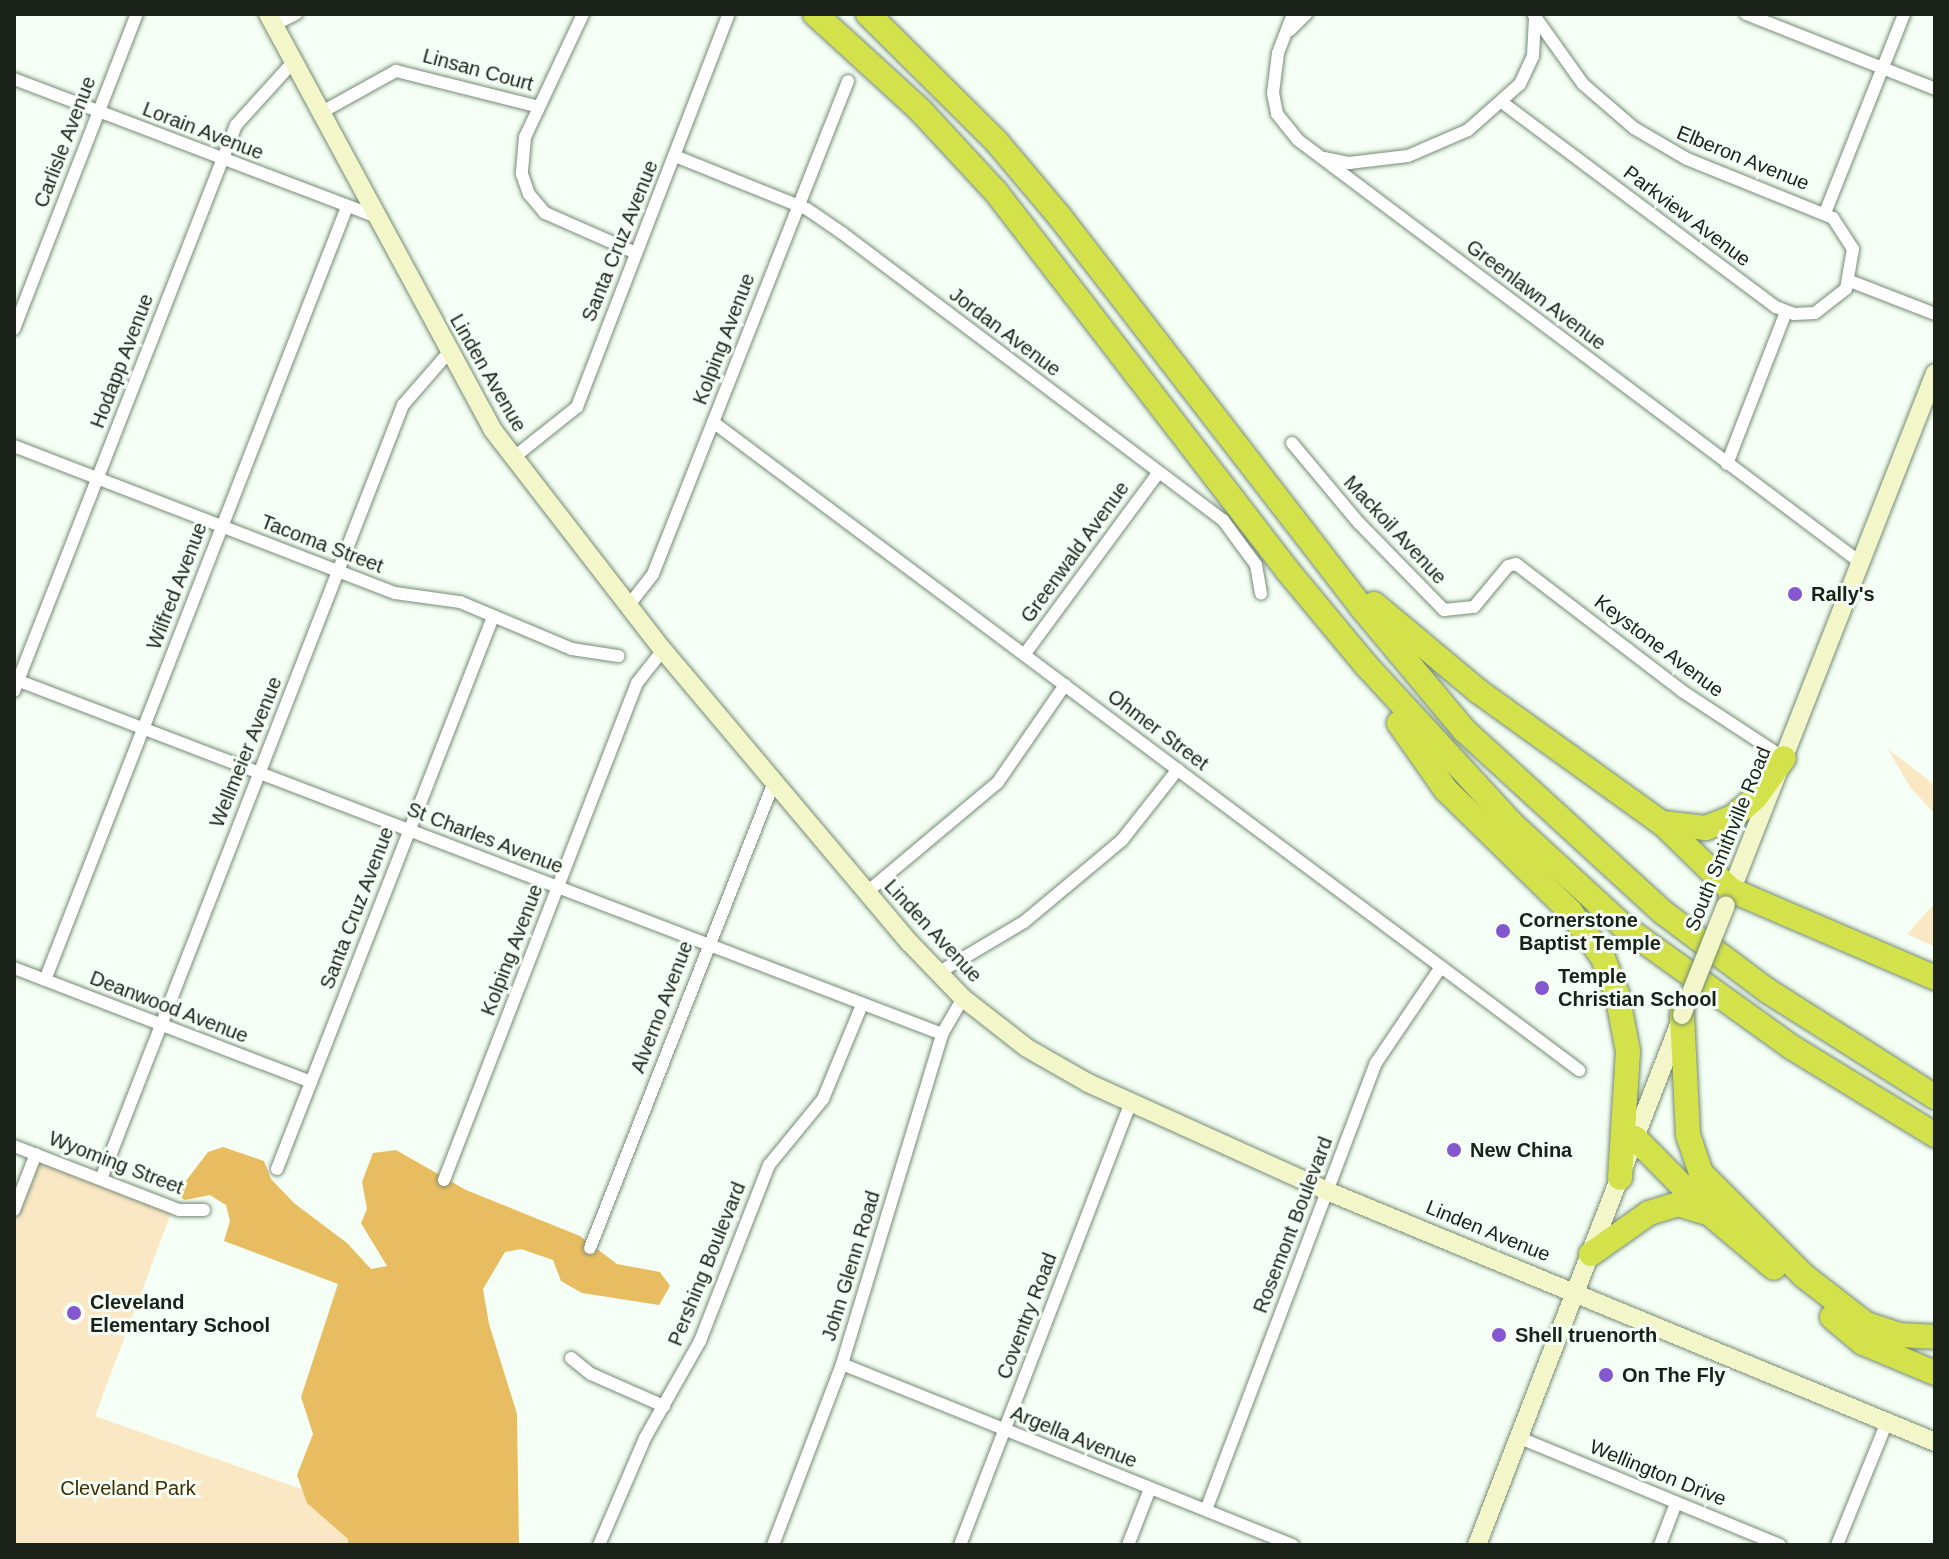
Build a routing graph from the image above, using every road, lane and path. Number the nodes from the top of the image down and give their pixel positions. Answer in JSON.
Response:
{"nodes":[{"id":1,"x":137,"y":14,"type":"edge"},
{"id":2,"x":296,"y":14,"type":"edge"},
{"id":3,"x":583,"y":14,"type":"edge"},
{"id":4,"x":729,"y":14,"type":"edge"},
{"id":5,"x":815,"y":14,"type":"edge"},
{"id":6,"x":868,"y":14,"type":"edge"},
{"id":7,"x":1293,"y":14,"type":"edge"},
{"id":8,"x":1306,"y":14,"type":"edge"},
{"id":9,"x":1746,"y":14,"type":"edge"},
{"id":10,"x":1904,"y":14,"type":"edge"},
{"id":11,"x":1534,"y":16,"type":"edge"},
{"id":12,"x":271,"y":20,"type":"edge"},
{"id":13,"x":1285,"y":36,"type":"junction"},
{"id":14,"x":294,"y":61,"type":"junction"},
{"id":15,"x":1883,"y":69,"type":"junction"},
{"id":16,"x":14,"y":79,"type":"edge"},
{"id":17,"x":848,"y":81,"type":"dead end"},
{"id":18,"x":1935,"y":89,"type":"edge"},
{"id":19,"x":1503,"y":103,"type":"junction"},
{"id":20,"x":539,"y":107,"type":"junction"},
{"id":21,"x":99,"y":112,"type":"junction"},
{"id":22,"x":322,"y":112,"type":"junction"},
{"id":23,"x":675,"y":156,"type":"junction"},
{"id":24,"x":1321,"y":157,"type":"junction"},
{"id":25,"x":222,"y":160,"type":"junction"},
{"id":26,"x":798,"y":205,"type":"junction"},
{"id":27,"x":347,"y":207,"type":"junction"},
{"id":28,"x":1825,"y":213,"type":"junction"},
{"id":29,"x":379,"y":218,"type":"junction"},
{"id":30,"x":636,"y":253,"type":"junction"},
{"id":31,"x":1850,"y":281,"type":"junction"},
{"id":32,"x":1786,"y":312,"type":"junction"},
{"id":33,"x":1935,"y":314,"type":"edge"},
{"id":34,"x":14,"y":329,"type":"edge"},
{"id":35,"x":449,"y":352,"type":"junction"},
{"id":36,"x":1935,"y":373,"type":"edge"},
{"id":37,"x":713,"y":422,"type":"junction"},
{"id":38,"x":1292,"y":443,"type":"dead end"},
{"id":39,"x":14,"y":446,"type":"edge"},
{"id":40,"x":513,"y":458,"type":"junction"},
{"id":41,"x":1727,"y":464,"type":"junction"},
{"id":42,"x":1158,"y":473,"type":"junction"},
{"id":43,"x":98,"y":478,"type":"junction"},
{"id":44,"x":222,"y":527,"type":"junction"},
{"id":45,"x":1315,"y":547,"type":"junction"},
{"id":46,"x":1861,"y":563,"type":"junction"},
{"id":47,"x":1513,"y":564,"type":"joint"},
{"id":48,"x":338,"y":571,"type":"junction"},
{"id":49,"x":1261,"y":594,"type":"dead end"},
{"id":50,"x":1312,"y":600,"type":"junction"},
{"id":51,"x":629,"y":605,"type":"junction"},
{"id":52,"x":493,"y":617,"type":"junction"},
{"id":53,"x":663,"y":650,"type":"junction"},
{"id":54,"x":1024,"y":655,"type":"junction"},
{"id":55,"x":618,"y":656,"type":"dead end"},
{"id":56,"x":15,"y":683,"type":"edge"},
{"id":57,"x":1065,"y":685,"type":"junction"},
{"id":58,"x":143,"y":729,"type":"junction"},
{"id":59,"x":1784,"y":758,"type":"junction"},
{"id":60,"x":1178,"y":769,"type":"junction"},
{"id":61,"x":258,"y":773,"type":"junction"},
{"id":62,"x":774,"y":782,"type":"junction"},
{"id":63,"x":1662,"y":823,"type":"junction"},
{"id":64,"x":410,"y":830,"type":"junction"},
{"id":65,"x":557,"y":887,"type":"junction"},
{"id":66,"x":867,"y":892,"type":"junction"},
{"id":67,"x":1728,"y":898,"type":"junction"},
{"id":68,"x":708,"y":945,"type":"junction"},
{"id":69,"x":1441,"y":967,"type":"junction"},
{"id":70,"x":14,"y":968,"type":"edge"},
{"id":71,"x":938,"y":973,"type":"junction"},
{"id":72,"x":1935,"y":978,"type":"edge"},
{"id":73,"x":45,"y":980,"type":"junction"},
{"id":74,"x":963,"y":998,"type":"junction"},
{"id":75,"x":862,"y":1005,"type":"junction"},
{"id":76,"x":1682,"y":1015,"type":"junction"},
{"id":77,"x":161,"y":1025,"type":"junction"},
{"id":78,"x":942,"y":1034,"type":"junction"},
{"id":79,"x":1579,"y":1070,"type":"dead end"},
{"id":80,"x":311,"y":1082,"type":"junction"},
{"id":81,"x":1935,"y":1097,"type":"edge"},
{"id":82,"x":1131,"y":1102,"type":"junction"},
{"id":83,"x":1909,"y":1120,"type":"junction"},
{"id":84,"x":1935,"y":1135,"type":"edge"},
{"id":85,"x":1635,"y":1138,"type":"junction"},
{"id":86,"x":1935,"y":1142,"type":"edge"},
{"id":87,"x":14,"y":1146,"type":"edge"},
{"id":88,"x":36,"y":1154,"type":"junction"},
{"id":89,"x":277,"y":1169,"type":"dead end"},
{"id":90,"x":1620,"y":1178,"type":"junction"},
{"id":91,"x":101,"y":1179,"type":"junction"},
{"id":92,"x":444,"y":1180,"type":"dead end"},
{"id":93,"x":1327,"y":1191,"type":"junction"},
{"id":94,"x":14,"y":1210,"type":"edge"},
{"id":95,"x":204,"y":1210,"type":"dead end"},
{"id":96,"x":1709,"y":1213,"type":"junction"},
{"id":97,"x":590,"y":1248,"type":"dead end"},
{"id":98,"x":1591,"y":1254,"type":"junction"},
{"id":99,"x":1578,"y":1290,"type":"junction"},
{"id":100,"x":1935,"y":1337,"type":"edge"},
{"id":101,"x":571,"y":1358,"type":"dead end"},
{"id":102,"x":842,"y":1364,"type":"junction"},
{"id":103,"x":1935,"y":1373,"type":"edge"},
{"id":104,"x":664,"y":1406,"type":"junction"},
{"id":105,"x":1887,"y":1422,"type":"junction"},
{"id":106,"x":1004,"y":1431,"type":"junction"},
{"id":107,"x":1520,"y":1438,"type":"junction"},
{"id":108,"x":1935,"y":1442,"type":"edge"},
{"id":109,"x":1150,"y":1489,"type":"junction"},
{"id":110,"x":1676,"y":1503,"type":"junction"},
{"id":111,"x":1206,"y":1510,"type":"junction"},
{"id":112,"x":599,"y":1545,"type":"edge"},
{"id":113,"x":773,"y":1545,"type":"edge"},
{"id":114,"x":960,"y":1545,"type":"edge"},
{"id":115,"x":1128,"y":1545,"type":"edge"},
{"id":116,"x":1293,"y":1545,"type":"edge"},
{"id":117,"x":1477,"y":1545,"type":"edge"},
{"id":118,"x":1660,"y":1545,"type":"edge"},
{"id":119,"x":1780,"y":1545,"type":"edge"},
{"id":120,"x":1837,"y":1545,"type":"edge"}],
"edges":[{"from":1,"to":21,"type":"street","name":"Carlisle Avenue"},
{"from":2,"to":12,"type":"street"},
{"from":3,"to":20,"type":"street"},
{"from":4,"to":23,"type":"street","name":"Santa Cruz Avenue"},
{"from":5,"to":50,"type":"highway"},
{"from":6,"to":45,"type":"highway"},
{"from":7,"to":13,"type":"street","name":"Greenlawn Avenue"},
{"from":8,"to":13,"type":"street"},
{"from":9,"to":15,"type":"street"},
{"from":10,"to":15,"type":"street"},
{"from":11,"to":19,"type":"street"},
{"from":11,"to":28,"type":"street","name":"Elberon Avenue"},
{"from":12,"to":14,"type":"main road","name":"Linden Avenue"},
{"from":13,"to":24,"type":"street","name":"Greenlawn Avenue"},
{"from":14,"to":22,"type":"main road","name":"Linden Avenue"},
{"from":14,"to":25,"type":"street","name":"Hodapp Avenue"},
{"from":15,"to":18,"type":"street"},
{"from":15,"to":28,"type":"street"},
{"from":16,"to":21,"type":"street","name":"Lorain Avenue"},
{"from":17,"to":26,"type":"street","name":"Kolping Avenue"},
{"from":19,"to":24,"type":"street"},
{"from":19,"to":32,"type":"street","name":"Parkview Avenue"},
{"from":20,"to":22,"type":"street","name":"Linsan Court"},
{"from":20,"to":30,"type":"street"},
{"from":21,"to":25,"type":"street","name":"Lorain Avenue"},
{"from":21,"to":34,"type":"street","name":"Carlisle Avenue"},
{"from":22,"to":29,"type":"main road","name":"Linden Avenue"},
{"from":23,"to":26,"type":"street","name":"Jordan Avenue"},
{"from":23,"to":30,"type":"street","name":"Santa Cruz Avenue"},
{"from":24,"to":41,"type":"street","name":"Greenlawn Avenue"},
{"from":25,"to":27,"type":"street","name":"Lorain Avenue"},
{"from":25,"to":43,"type":"street","name":"Hodapp Avenue"},
{"from":26,"to":37,"type":"street","name":"Kolping Avenue"},
{"from":26,"to":42,"type":"street","name":"Jordan Avenue"},
{"from":27,"to":29,"type":"street","name":"Lorain Avenue"},
{"from":27,"to":44,"type":"street","name":"Wilfred Avenue"},
{"from":28,"to":31,"type":"street","name":"Elberon Avenue"},
{"from":29,"to":35,"type":"main road","name":"Linden Avenue"},
{"from":30,"to":40,"type":"street","name":"Santa Cruz Avenue"},
{"from":31,"to":32,"type":"street"},
{"from":31,"to":33,"type":"street"},
{"from":32,"to":41,"type":"street"},
{"from":35,"to":40,"type":"main road","name":"Linden Avenue"},
{"from":35,"to":48,"type":"street","name":"Wellmeier Avenue"},
{"from":36,"to":46,"type":"main road","name":"South Smithville Road"},
{"from":37,"to":51,"type":"street","name":"Kolping Avenue"},
{"from":37,"to":54,"type":"street","name":"Ohmer Street"},
{"from":38,"to":47,"type":"street","name":"Mackoil Avenue"},
{"from":39,"to":43,"type":"street","name":"Tacoma Street"},
{"from":40,"to":51,"type":"main road","name":"Linden Avenue"},
{"from":41,"to":46,"type":"street","name":"Greenlawn Avenue"},
{"from":42,"to":49,"type":"street","name":"Jordan Avenue"},
{"from":42,"to":54,"type":"street","name":"Greenwald Avenue"},
{"from":43,"to":44,"type":"street","name":"Tacoma Street"},
{"from":43,"to":56,"type":"street","name":"Hodapp Avenue"},
{"from":44,"to":48,"type":"street","name":"Tacoma Street"},
{"from":44,"to":58,"type":"street","name":"Wilfred Avenue"},
{"from":45,"to":63,"type":"highway"},
{"from":45,"to":81,"type":"highway"},
{"from":46,"to":59,"type":"main road","name":"South Smithville Road"},
{"from":47,"to":59,"type":"street","name":"Keystone Avenue"},
{"from":48,"to":52,"type":"street","name":"Tacoma Street"},
{"from":48,"to":61,"type":"street","name":"Wellmeier Avenue"},
{"from":50,"to":83,"type":"highway"},
{"from":50,"to":90,"type":"highway"},
{"from":51,"to":53,"type":"main road","name":"Linden Avenue"},
{"from":52,"to":55,"type":"street","name":"Tacoma Street"},
{"from":52,"to":64,"type":"street","name":"Santa Cruz Avenue"},
{"from":53,"to":62,"type":"main road","name":"Linden Avenue"},
{"from":53,"to":65,"type":"street","name":"Kolping Avenue"},
{"from":54,"to":57,"type":"street","name":"Ohmer Street"},
{"from":56,"to":58,"type":"street","name":"St Charles Avenue"},
{"from":57,"to":60,"type":"street","name":"Ohmer Street"},
{"from":57,"to":66,"type":"street"},
{"from":58,"to":61,"type":"street","name":"St Charles Avenue"},
{"from":58,"to":73,"type":"street","name":"Wilfred Avenue"},
{"from":59,"to":63,"type":"highway"},
{"from":59,"to":67,"type":"main road","name":"South Smithville Road"},
{"from":60,"to":69,"type":"street","name":"Ohmer Street"},
{"from":60,"to":71,"type":"street"},
{"from":61,"to":64,"type":"street","name":"St Charles Avenue"},
{"from":61,"to":77,"type":"street","name":"Wellmeier Avenue"},
{"from":62,"to":66,"type":"main road","name":"Linden Avenue"},
{"from":62,"to":68,"type":"street","name":"Alverno Avenue"},
{"from":63,"to":67,"type":"highway"},
{"from":64,"to":65,"type":"street","name":"St Charles Avenue"},
{"from":64,"to":80,"type":"street","name":"Santa Cruz Avenue"},
{"from":65,"to":68,"type":"street","name":"St Charles Avenue"},
{"from":65,"to":92,"type":"street","name":"Kolping Avenue"},
{"from":66,"to":71,"type":"main road","name":"Linden Avenue"},
{"from":67,"to":72,"type":"highway"},
{"from":67,"to":76,"type":"main road","name":"South Smithville Road","bridge":true},
{"from":68,"to":75,"type":"street","name":"St Charles Avenue"},
{"from":68,"to":97,"type":"street","name":"Alverno Avenue"},
{"from":69,"to":79,"type":"street","name":"Ohmer Street"},
{"from":69,"to":93,"type":"street","name":"Rosemont Boulevard"},
{"from":70,"to":73,"type":"street","name":"Deanwood Avenue"},
{"from":71,"to":74,"type":"main road","name":"Linden Avenue"},
{"from":73,"to":77,"type":"street","name":"Deanwood Avenue"},
{"from":74,"to":78,"type":"street","name":"John Glenn Road"},
{"from":74,"to":82,"type":"main road","name":"Linden Avenue"},
{"from":75,"to":78,"type":"street","name":"St Charles Avenue"},
{"from":75,"to":104,"type":"street","name":"Pershing Boulevard"},
{"from":76,"to":85,"type":"main road","name":"South Smithville Road"},
{"from":76,"to":100,"type":"highway"},
{"from":77,"to":80,"type":"street","name":"Deanwood Avenue"},
{"from":77,"to":91,"type":"street","name":"Wellmeier Avenue"},
{"from":78,"to":102,"type":"street","name":"John Glenn Road"},
{"from":80,"to":89,"type":"street","name":"Santa Cruz Avenue"},
{"from":82,"to":93,"type":"main road","name":"Linden Avenue"},
{"from":82,"to":106,"type":"street","name":"Coventry Road"},
{"from":83,"to":84,"type":"highway"},
{"from":83,"to":86,"type":"highway"},
{"from":85,"to":90,"type":"main road","name":"South Smithville Road"},
{"from":85,"to":96,"type":"highway"},
{"from":87,"to":88,"type":"street","name":"Wyoming Street"},
{"from":88,"to":91,"type":"street","name":"Wyoming Street"},
{"from":88,"to":94,"type":"street"},
{"from":90,"to":98,"type":"main road","name":"South Smithville Road"},
{"from":91,"to":95,"type":"street","name":"Wyoming Street"},
{"from":93,"to":99,"type":"main road","name":"Linden Avenue"},
{"from":93,"to":111,"type":"street","name":"Rosemont Boulevard"},
{"from":96,"to":98,"type":"highway"},
{"from":96,"to":103,"type":"highway"},
{"from":98,"to":99,"type":"main road","name":"South Smithville Road"},
{"from":99,"to":105,"type":"main road","name":"Linden Avenue"},
{"from":99,"to":107,"type":"main road","name":"South Smithville Road"},
{"from":101,"to":104,"type":"street"},
{"from":102,"to":106,"type":"street","name":"Argella Avenue"},
{"from":102,"to":113,"type":"street","name":"John Glenn Road"},
{"from":104,"to":112,"type":"street","name":"Pershing Boulevard"},
{"from":105,"to":108,"type":"main road","name":"Linden Avenue"},
{"from":105,"to":120,"type":"street"},
{"from":106,"to":109,"type":"street","name":"Argella Avenue"},
{"from":106,"to":114,"type":"street","name":"Coventry Road"},
{"from":107,"to":110,"type":"street","name":"Wellington Drive"},
{"from":107,"to":117,"type":"main road","name":"South Smithville Road"},
{"from":109,"to":111,"type":"street","name":"Argella Avenue"},
{"from":109,"to":115,"type":"street"},
{"from":110,"to":118,"type":"street"},
{"from":110,"to":119,"type":"street","name":"Wellington Drive"},
{"from":111,"to":116,"type":"street","name":"Argella Avenue"}]}
